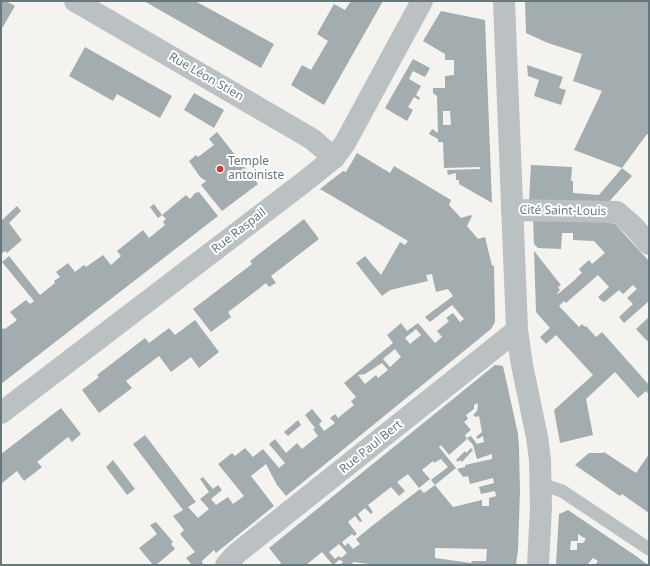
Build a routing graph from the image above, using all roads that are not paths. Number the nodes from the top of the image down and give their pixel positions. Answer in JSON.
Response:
{"nodes":[{"id":1,"x":74,"y":1,"type":"edge"},
{"id":2,"x":422,"y":1,"type":"edge"},
{"id":3,"x":504,"y":1,"type":"edge"},
{"id":4,"x":334,"y":158,"type":"junction"},
{"id":5,"x":512,"y":210,"type":"junction"},
{"id":6,"x":649,"y":244,"type":"edge"},
{"id":7,"x":517,"y":330,"type":"junction"},
{"id":8,"x":1,"y":413,"type":"edge"},
{"id":9,"x":541,"y":486,"type":"junction"},
{"id":10,"x":649,"y":549,"type":"edge"},
{"id":11,"x":226,"y":565,"type":"edge"},
{"id":12,"x":538,"y":565,"type":"edge"}],
"edges":[{"from":1,"to":4,"type":"street","name":"Rue Léon Stien"},
{"from":2,"to":4,"type":"street","name":"Rue Raspail"},
{"from":3,"to":5,"type":"street"},
{"from":4,"to":8,"type":"street","name":"Rue Raspail"},
{"from":5,"to":6,"type":"street","name":"Cité Saint-Louis"},
{"from":5,"to":7,"type":"street"},
{"from":7,"to":9,"type":"street"},
{"from":7,"to":11,"type":"street","name":"Rue Paul Bert"},
{"from":9,"to":10,"type":"lane"},
{"from":9,"to":12,"type":"street"}]}
